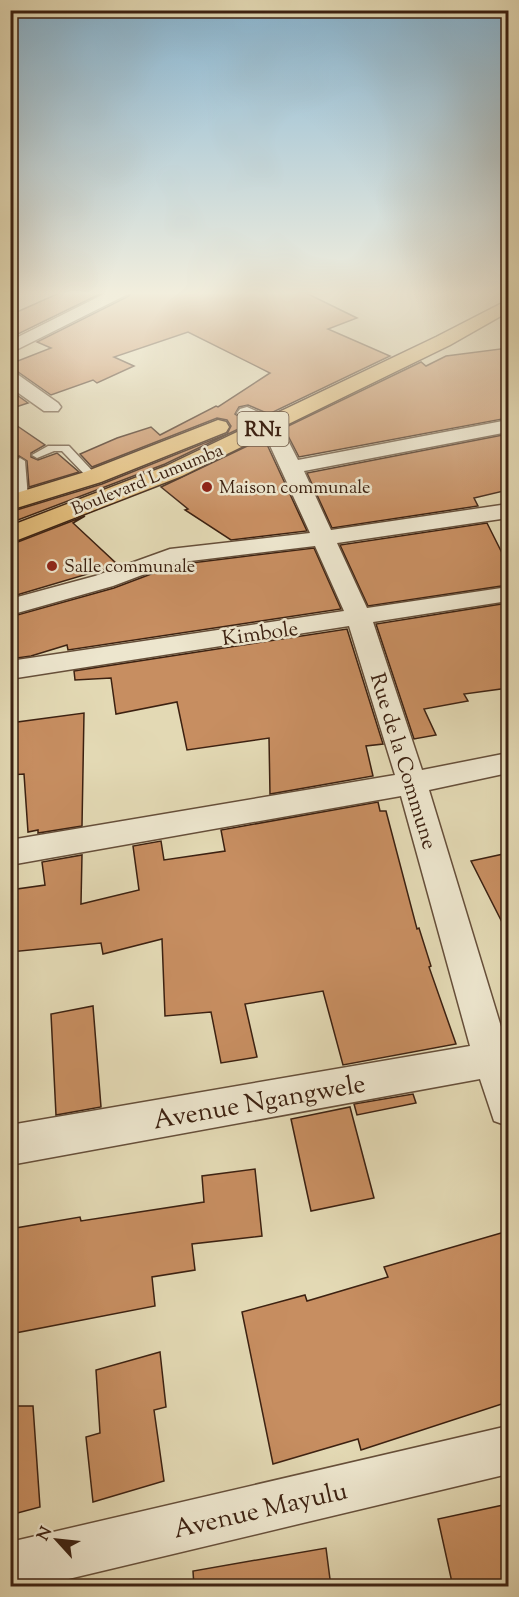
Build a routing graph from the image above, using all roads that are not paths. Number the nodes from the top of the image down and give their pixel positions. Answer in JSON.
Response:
{"nodes":[{"id":1,"x":349,"y":366,"type":"edge"},
{"id":2,"x":393,"y":366,"type":"edge"},
{"id":3,"x":10,"y":378,"type":"edge"},
{"id":4,"x":51,"y":407,"type":"dead end"},
{"id":5,"x":248,"y":413,"type":"junction"},
{"id":6,"x":271,"y":425,"type":"junction"},
{"id":7,"x":508,"y":426,"type":"edge"},
{"id":8,"x":37,"y":454,"type":"dead end"},
{"id":9,"x":20,"y":461,"type":"dead end"},
{"id":10,"x":292,"y":467,"type":"junction"},
{"id":11,"x":93,"y":477,"type":"junction"},
{"id":12,"x":17,"y":501,"type":"edge"},
{"id":13,"x":508,"y":511,"type":"edge"},
{"id":14,"x":10,"y":536,"type":"edge"},
{"id":15,"x":325,"y":538,"type":"junction"},
{"id":16,"x":508,"y":594,"type":"edge"},
{"id":17,"x":10,"y":607,"type":"edge"},
{"id":18,"x":359,"y":618,"type":"junction"},
{"id":19,"x":10,"y":670,"type":"edge"},
{"id":20,"x":508,"y":763,"type":"edge"},
{"id":21,"x":412,"y":783,"type":"junction"},
{"id":22,"x":10,"y":853,"type":"edge"},
{"id":23,"x":500,"y":1058,"type":"edge"},
{"id":24,"x":508,"y":1108,"type":"edge"},
{"id":25,"x":10,"y":1145,"type":"edge"},
{"id":26,"x":508,"y":1450,"type":"edge"},
{"id":27,"x":10,"y":1568,"type":"edge"}],
"edges":[{"from":1,"to":5,"type":"highway","name":"Boulevard Lumumba","number":"RN1"},
{"from":2,"to":6,"type":"highway","name":"Boulevard Lumumba","number":"RN1"},
{"from":3,"to":4,"type":"street"},
{"from":5,"to":6,"type":"street"},
{"from":5,"to":11,"type":"highway","name":"Boulevard Lumumba","number":"RN1"},
{"from":6,"to":10,"type":"street","name":"Rue de la Commune"},
{"from":6,"to":14,"type":"highway","name":"Boulevard Lumumba","number":"RN1"},
{"from":7,"to":10,"type":"street"},
{"from":8,"to":11,"type":"lane"},
{"from":9,"to":12,"type":"lane"},
{"from":10,"to":15,"type":"street","name":"Rue de la Commune"},
{"from":11,"to":12,"type":"highway","name":"Boulevard Lumumba","number":"RN1"},
{"from":13,"to":15,"type":"street"},
{"from":15,"to":17,"type":"street"},
{"from":15,"to":18,"type":"street","name":"Rue de la Commune"},
{"from":16,"to":18,"type":"street","name":"Kimbole"},
{"from":18,"to":19,"type":"street","name":"Kimbole"},
{"from":18,"to":21,"type":"street","name":"Rue de la Commune"},
{"from":20,"to":21,"type":"street"},
{"from":21,"to":22,"type":"street"},
{"from":21,"to":23,"type":"street","name":"Rue de la Commune"},
{"from":23,"to":24,"type":"street","name":"Rue de la Commune"},
{"from":23,"to":25,"type":"street","name":"Avenue Ngangwele"},
{"from":26,"to":27,"type":"street","name":"Avenue Mayulu"}]}
